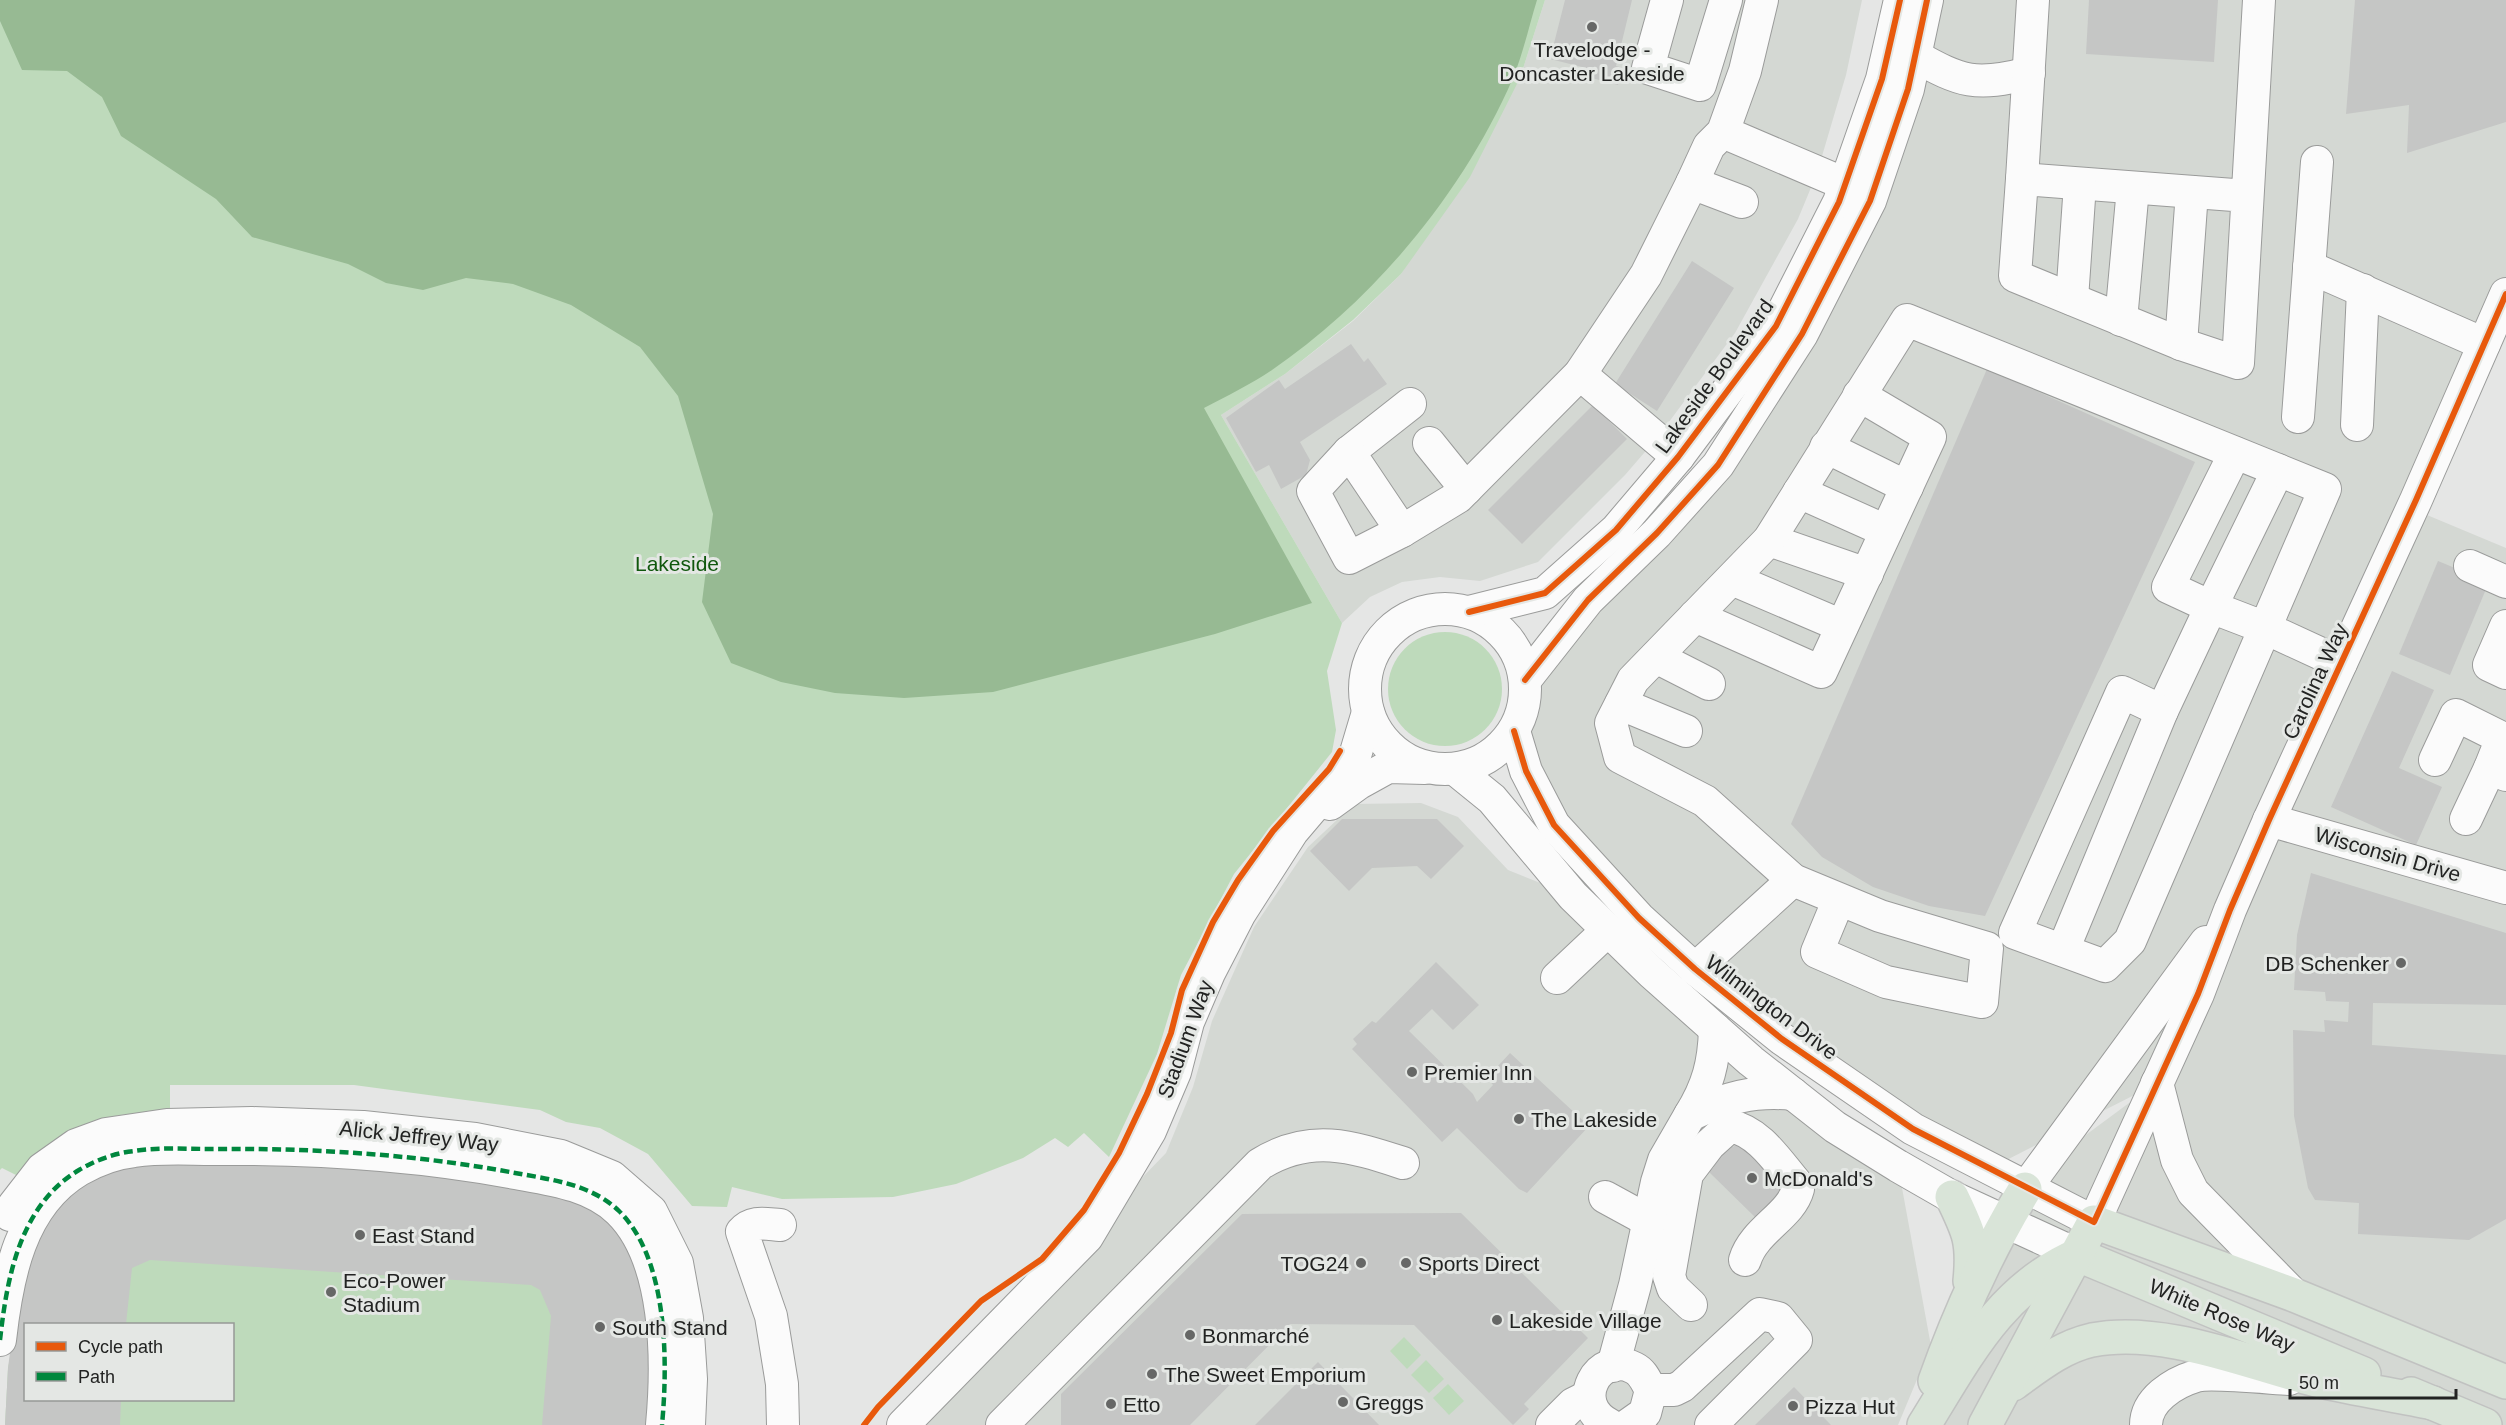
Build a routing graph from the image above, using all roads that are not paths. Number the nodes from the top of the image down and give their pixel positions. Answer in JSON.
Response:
{"nodes":[{"id":1,"x":1667,"y":0,"type":"edge"},
{"id":2,"x":1726,"y":0,"type":"edge"},
{"id":3,"x":1762,"y":0,"type":"edge"},
{"id":4,"x":1900,"y":0,"type":"edge"},
{"id":5,"x":1927,"y":0,"type":"edge"},
{"id":6,"x":2033,"y":0,"type":"edge"},
{"id":7,"x":2259,"y":0,"type":"edge"},
{"id":8,"x":1914,"y":56,"type":"junction"},
{"id":9,"x":2029,"y":73,"type":"junction"},
{"id":10,"x":1723,"y":132,"type":"junction"},
{"id":11,"x":2317,"y":162,"type":"dead end"},
{"id":12,"x":2022,"y":179,"type":"junction"},
{"id":13,"x":1692,"y":183,"type":"junction"},
{"id":14,"x":1845,"y":184,"type":"junction"},
{"id":15,"x":2080,"y":184,"type":"junction"},
{"id":16,"x":2133,"y":188,"type":"junction"},
{"id":17,"x":2192,"y":192,"type":"junction"},
{"id":18,"x":2247,"y":196,"type":"junction"},
{"id":19,"x":1742,"y":202,"type":"dead end"},
{"id":20,"x":2309,"y":267,"type":"junction"},
{"id":21,"x":2363,"y":290,"type":"junction"},
{"id":22,"x":2506,"y":294,"type":"edge"},
{"id":23,"x":2072,"y":299,"type":"junction"},
{"id":24,"x":2121,"y":320,"type":"junction"},
{"id":25,"x":2181,"y":344,"type":"junction"},
{"id":26,"x":2484,"y":344,"type":"junction"},
{"id":27,"x":1580,"y":374,"type":"junction"},
{"id":28,"x":1859,"y":395,"type":"junction"},
{"id":29,"x":1410,"y":404,"type":"dead end"},
{"id":30,"x":2298,"y":417,"type":"dead end"},
{"id":31,"x":2357,"y":425,"type":"dead end"},
{"id":32,"x":1429,"y":443,"type":"dead end"},
{"id":33,"x":1826,"y":447,"type":"junction"},
{"id":34,"x":1349,"y":452,"type":"junction"},
{"id":35,"x":2235,"y":453,"type":"junction"},
{"id":36,"x":1678,"y":457,"type":"junction"},
{"id":37,"x":2278,"y":470,"type":"junction"},
{"id":38,"x":1907,"y":487,"type":"junction"},
{"id":39,"x":1466,"y":489,"type":"junction"},
{"id":40,"x":1799,"y":492,"type":"junction"},
{"id":41,"x":1402,"y":531,"type":"junction"},
{"id":42,"x":1886,"y":531,"type":"junction"},
{"id":43,"x":1768,"y":540,"type":"junction"},
{"id":44,"x":2469,"y":566,"type":"dead end"},
{"id":45,"x":1867,"y":574,"type":"junction"},
{"id":46,"x":1732,"y":579,"type":"junction"},
{"id":47,"x":2506,"y":582,"type":"edge"},
{"id":48,"x":2211,"y":607,"type":"junction"},
{"id":49,"x":1469,"y":612,"type":"junction"},
{"id":50,"x":1695,"y":616,"type":"junction"},
{"id":51,"x":1842,"y":626,"type":"junction"},
{"id":52,"x":2506,"y":626,"type":"edge"},
{"id":53,"x":2263,"y":627,"type":"junction"},
{"id":54,"x":1656,"y":657,"type":"junction"},
{"id":55,"x":2341,"y":663,"type":"junction"},
{"id":56,"x":2506,"y":673,"type":"edge"},
{"id":57,"x":1525,"y":680,"type":"junction"},
{"id":58,"x":1709,"y":684,"type":"dead end"},
{"id":59,"x":1621,"y":704,"type":"junction"},
{"id":60,"x":2162,"y":711,"type":"junction"},
{"id":61,"x":1368,"y":712,"type":"junction"},
{"id":62,"x":1514,"y":730,"type":"junction"},
{"id":63,"x":1686,"y":730,"type":"dead end"},
{"id":64,"x":2435,"y":760,"type":"dead end"},
{"id":65,"x":1442,"y":768,"type":"junction"},
{"id":66,"x":2498,"y":771,"type":"edge"},
{"id":67,"x":2466,"y":819,"type":"dead end"},
{"id":68,"x":2269,"y":820,"type":"junction"},
{"id":69,"x":1292,"y":832,"type":"junction"},
{"id":70,"x":1793,"y":880,"type":"junction"},
{"id":71,"x":2506,"y":888,"type":"edge"},
{"id":72,"x":1839,"y":899,"type":"junction"},
{"id":73,"x":2230,"y":910,"type":"junction"},
{"id":74,"x":1608,"y":930,"type":"junction"},
{"id":75,"x":2015,"y":933,"type":"junction"},
{"id":76,"x":1987,"y":948,"type":"junction"},
{"id":77,"x":2063,"y":950,"type":"junction"},
{"id":78,"x":1695,"y":969,"type":"junction"},
{"id":79,"x":1557,"y":978,"type":"dead end"},
{"id":80,"x":1715,"y":1029,"type":"junction"},
{"id":81,"x":2157,"y":1083,"type":"junction"},
{"id":82,"x":1793,"y":1094,"type":"junction"},
{"id":83,"x":1690,"y":1115,"type":"junction"},
{"id":84,"x":1403,"y":1163,"type":"dead end"},
{"id":85,"x":2025,"y":1189,"type":"junction"},
{"id":86,"x":1605,"y":1197,"type":"dead end"},
{"id":87,"x":1952,"y":1197,"type":"junction"},
{"id":88,"x":1649,"y":1221,"type":"junction"},
{"id":89,"x":2004,"y":1222,"type":"junction"},
{"id":90,"x":2094,"y":1222,"type":"junction"},
{"id":91,"x":780,"y":1225,"type":"dead end"},
{"id":92,"x":0,"y":1241,"type":"edge"},
{"id":93,"x":2150,"y":1242,"type":"junction"},
{"id":94,"x":2078,"y":1255,"type":"junction"},
{"id":95,"x":1745,"y":1260,"type":"dead end"},
{"id":96,"x":2294,"y":1295,"type":"junction"},
{"id":97,"x":1691,"y":1305,"type":"dead end"},
{"id":98,"x":1962,"y":1309,"type":"junction"},
{"id":99,"x":0,"y":1340,"type":"edge"},
{"id":100,"x":1613,"y":1366,"type":"junction"},
{"id":101,"x":2317,"y":1380,"type":"junction"},
{"id":102,"x":2506,"y":1382,"type":"edge"},
{"id":103,"x":2005,"y":1389,"type":"junction"},
{"id":104,"x":1651,"y":1390,"type":"junction"},
{"id":105,"x":1589,"y":1396,"type":"junction"},
{"id":106,"x":2433,"y":1403,"type":"junction"},
{"id":107,"x":1629,"y":1424,"type":"edge"},
{"id":108,"x":662,"y":1425,"type":"edge"},
{"id":109,"x":689,"y":1425,"type":"edge"},
{"id":110,"x":783,"y":1425,"type":"edge"},
{"id":111,"x":903,"y":1425,"type":"edge"},
{"id":112,"x":1002,"y":1425,"type":"edge"},
{"id":113,"x":1552,"y":1425,"type":"edge"},
{"id":114,"x":1711,"y":1425,"type":"edge"},
{"id":115,"x":1922,"y":1425,"type":"edge"},
{"id":116,"x":1984,"y":1425,"type":"edge"},
{"id":117,"x":2146,"y":1425,"type":"edge"},
{"id":118,"x":2486,"y":1425,"type":"edge"}],
"edges":[{"from":1,"to":2,"type":"street"},
{"from":3,"to":10,"type":"street"},
{"from":4,"to":14,"type":"street","name":"Lakeside Boulevard"},
{"from":5,"to":8,"type":"street"},
{"from":6,"to":9,"type":"street"},
{"from":7,"to":18,"type":"street"},
{"from":8,"to":9,"type":"street"},
{"from":8,"to":57,"type":"street"},
{"from":9,"to":12,"type":"street"},
{"from":10,"to":13,"type":"street"},
{"from":10,"to":14,"type":"street"},
{"from":11,"to":20,"type":"street"},
{"from":12,"to":15,"type":"street"},
{"from":12,"to":23,"type":"street"},
{"from":13,"to":19,"type":"street"},
{"from":13,"to":27,"type":"street"},
{"from":14,"to":36,"type":"street","name":"Lakeside Boulevard"},
{"from":15,"to":16,"type":"street"},
{"from":15,"to":23,"type":"street"},
{"from":16,"to":17,"type":"street"},
{"from":16,"to":24,"type":"street"},
{"from":17,"to":18,"type":"street"},
{"from":17,"to":25,"type":"street"},
{"from":18,"to":25,"type":"street"},
{"from":20,"to":21,"type":"street"},
{"from":20,"to":30,"type":"street"},
{"from":21,"to":26,"type":"street"},
{"from":21,"to":31,"type":"street"},
{"from":22,"to":26,"type":"street","name":"Carolina Way"},
{"from":23,"to":24,"type":"street"},
{"from":24,"to":25,"type":"street"},
{"from":26,"to":55,"type":"street","name":"Carolina Way"},
{"from":27,"to":36,"type":"street"},
{"from":27,"to":39,"type":"street"},
{"from":28,"to":33,"type":"street"},
{"from":28,"to":35,"type":"street"},
{"from":28,"to":38,"type":"street"},
{"from":29,"to":34,"type":"street"},
{"from":32,"to":39,"type":"street"},
{"from":33,"to":38,"type":"street"},
{"from":33,"to":40,"type":"street"},
{"from":34,"to":41,"type":"street"},
{"from":34,"to":41,"type":"street"},
{"from":35,"to":37,"type":"street"},
{"from":35,"to":48,"type":"street"},
{"from":36,"to":49,"type":"street","name":"Lakeside Boulevard"},
{"from":37,"to":48,"type":"street"},
{"from":37,"to":53,"type":"street"},
{"from":38,"to":42,"type":"street"},
{"from":39,"to":41,"type":"street"},
{"from":40,"to":42,"type":"street"},
{"from":40,"to":43,"type":"street"},
{"from":42,"to":45,"type":"street"},
{"from":43,"to":45,"type":"street"},
{"from":43,"to":46,"type":"street"},
{"from":44,"to":47,"type":"street"},
{"from":45,"to":51,"type":"street"},
{"from":46,"to":50,"type":"street"},
{"from":46,"to":51,"type":"street"},
{"from":48,"to":53,"type":"street"},
{"from":48,"to":60,"type":"street"},
{"from":49,"to":57,"type":"street"},
{"from":49,"to":61,"type":"street"},
{"from":50,"to":51,"type":"street"},
{"from":50,"to":54,"type":"street"},
{"from":52,"to":56,"type":"street"},
{"from":53,"to":55,"type":"street"},
{"from":53,"to":77,"type":"street"},
{"from":54,"to":58,"type":"street"},
{"from":54,"to":59,"type":"street"},
{"from":55,"to":68,"type":"street","name":"Carolina Way"},
{"from":57,"to":62,"type":"street"},
{"from":59,"to":63,"type":"street"},
{"from":59,"to":70,"type":"street"},
{"from":60,"to":75,"type":"street"},
{"from":60,"to":77,"type":"street"},
{"from":61,"to":65,"type":"street"},
{"from":61,"to":69,"type":"street","name":"Stadium Way"},
{"from":62,"to":65,"type":"street"},
{"from":62,"to":78,"type":"street","name":"Wilmington Drive"},
{"from":64,"to":66,"type":"street"},
{"from":65,"to":69,"type":"street","name":"Stadium Way"},
{"from":65,"to":74,"type":"street"},
{"from":66,"to":67,"type":"street"},
{"from":68,"to":71,"type":"street","name":"Wisconsin Drive"},
{"from":68,"to":73,"type":"street","name":"Carolina Way"},
{"from":69,"to":111,"type":"street","name":"Stadium Way"},
{"from":70,"to":72,"type":"street"},
{"from":70,"to":78,"type":"street"},
{"from":72,"to":76,"type":"street"},
{"from":72,"to":76,"type":"street"},
{"from":73,"to":81,"type":"street","name":"Carolina Way"},
{"from":73,"to":85,"type":"street"},
{"from":74,"to":79,"type":"street"},
{"from":74,"to":80,"type":"street"},
{"from":75,"to":76,"type":"street"},
{"from":75,"to":77,"type":"street"},
{"from":78,"to":85,"type":"street","name":"Wilmington Drive"},
{"from":80,"to":82,"type":"street"},
{"from":80,"to":83,"type":"street"},
{"from":81,"to":90,"type":"street","name":"Carolina Way"},
{"from":81,"to":96,"type":"street"},
{"from":82,"to":83,"type":"street"},
{"from":82,"to":87,"type":"street"},
{"from":83,"to":88,"type":"street"},
{"from":84,"to":112,"type":"street"},
{"from":85,"to":89,"type":"highway"},
{"from":85,"to":90,"type":"street","name":"Wilmington Drive"},
{"from":86,"to":88,"type":"street"},
{"from":87,"to":89,"type":"street"},
{"from":87,"to":98,"type":"highway"},
{"from":88,"to":100,"type":"street"},
{"from":89,"to":94,"type":"street"},
{"from":89,"to":98,"type":"highway"},
{"from":90,"to":93,"type":"highway","name":"White Rose Way"},
{"from":90,"to":94,"type":"highway","name":"White Rose Way"},
{"from":91,"to":110,"type":"street"},
{"from":92,"to":109,"type":"street","name":"Alick Jeffrey Way"},
{"from":93,"to":94,"type":"highway","name":"White Rose Way"},
{"from":93,"to":96,"type":"highway","name":"White Rose Way"},
{"from":94,"to":103,"type":"highway","name":"White Rose Way"},
{"from":94,"to":106,"type":"highway","name":"White Rose Way"},
{"from":94,"to":115,"type":"highway","name":"White Rose Way"},
{"from":95,"to":97,"type":"street"},
{"from":96,"to":102,"type":"highway","name":"White Rose Way"},
{"from":98,"to":115,"type":"highway"},
{"from":99,"to":108,"type":"street"},
{"from":100,"to":104,"type":"street"},
{"from":100,"to":105,"type":"street"},
{"from":101,"to":103,"type":"highway","name":"White Rose Way"},
{"from":101,"to":106,"type":"highway","name":"White Rose Way"},
{"from":101,"to":117,"type":"street"},
{"from":103,"to":116,"type":"highway","name":"White Rose Way"},
{"from":104,"to":107,"type":"street"},
{"from":104,"to":114,"type":"street"},
{"from":105,"to":107,"type":"street"},
{"from":105,"to":113,"type":"street"},
{"from":106,"to":118,"type":"highway","name":"White Rose Way"}]}
